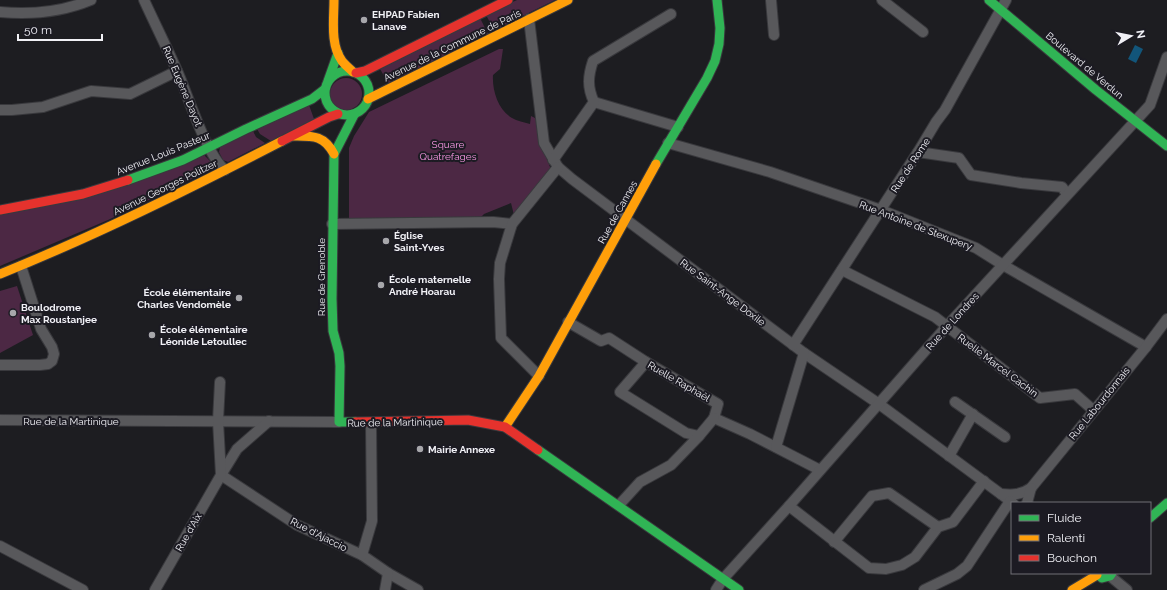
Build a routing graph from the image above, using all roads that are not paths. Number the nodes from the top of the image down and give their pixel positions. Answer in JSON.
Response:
{"nodes":[{"id":1,"x":91,"y":0,"type":"edge"},
{"id":2,"x":144,"y":0,"type":"edge"},
{"id":3,"x":334,"y":0,"type":"edge"},
{"id":4,"x":508,"y":0,"type":"edge"},
{"id":5,"x":568,"y":0,"type":"edge"},
{"id":6,"x":717,"y":0,"type":"edge"},
{"id":7,"x":771,"y":0,"type":"edge"},
{"id":8,"x":882,"y":0,"type":"edge"},
{"id":9,"x":989,"y":0,"type":"edge"},
{"id":10,"x":1006,"y":0,"type":"edge"},
{"id":11,"x":1001,"y":10,"type":"junction"},
{"id":12,"x":0,"y":12,"type":"edge"},
{"id":13,"x":671,"y":14,"type":"dead end"},
{"id":14,"x":529,"y":19,"type":"junction"},
{"id":15,"x":923,"y":32,"type":"dead end"},
{"id":16,"x":774,"y":35,"type":"dead end"},
{"id":17,"x":338,"y":53,"type":"junction"},
{"id":18,"x":1167,"y":57,"type":"edge"},
{"id":19,"x":177,"y":71,"type":"junction"},
{"id":20,"x":355,"y":73,"type":"junction"},
{"id":21,"x":326,"y":85,"type":"junction"},
{"id":22,"x":368,"y":99,"type":"junction"},
{"id":23,"x":594,"y":102,"type":"junction"},
{"id":24,"x":0,"y":110,"type":"edge"},
{"id":25,"x":340,"y":115,"type":"junction"},
{"id":26,"x":354,"y":115,"type":"junction"},
{"id":27,"x":1135,"y":121,"type":"junction"},
{"id":28,"x":678,"y":127,"type":"junction"},
{"id":29,"x":344,"y":134,"type":"junction"},
{"id":30,"x":292,"y":136,"type":"junction"},
{"id":31,"x":668,"y":143,"type":"junction"},
{"id":32,"x":1167,"y":146,"type":"edge"},
{"id":33,"x":209,"y":148,"type":"junction"},
{"id":34,"x":918,"y":152,"type":"junction"},
{"id":35,"x":334,"y":154,"type":"junction"},
{"id":36,"x":555,"y":163,"type":"junction"},
{"id":37,"x":225,"y":170,"type":"junction"},
{"id":38,"x":1067,"y":194,"type":"junction"},
{"id":39,"x":0,"y":210,"type":"edge"},
{"id":40,"x":881,"y":210,"type":"junction"},
{"id":41,"x":626,"y":219,"type":"junction"},
{"id":42,"x":332,"y":224,"type":"junction"},
{"id":43,"x":512,"y":224,"type":"junction"},
{"id":44,"x":1003,"y":265,"type":"junction"},
{"id":45,"x":21,"y":266,"type":"junction"},
{"id":46,"x":842,"y":270,"type":"junction"},
{"id":47,"x":0,"y":274,"type":"edge"},
{"id":48,"x":1167,"y":319,"type":"edge"},
{"id":49,"x":568,"y":322,"type":"junction"},
{"id":50,"x":946,"y":326,"type":"junction"},
{"id":51,"x":793,"y":345,"type":"junction"},
{"id":52,"x":1146,"y":347,"type":"junction"},
{"id":53,"x":804,"y":353,"type":"junction"},
{"id":54,"x":646,"y":362,"type":"junction"},
{"id":55,"x":0,"y":365,"type":"edge"},
{"id":56,"x":539,"y":376,"type":"junction"},
{"id":57,"x":220,"y":382,"type":"dead end"},
{"id":58,"x":955,"y":402,"type":"dead end"},
{"id":59,"x":879,"y":404,"type":"junction"},
{"id":60,"x":1093,"y":410,"type":"junction"},
{"id":61,"x":973,"y":414,"type":"junction"},
{"id":62,"x":714,"y":418,"type":"junction"},
{"id":63,"x":0,"y":420,"type":"edge"},
{"id":64,"x":218,"y":421,"type":"junction"},
{"id":65,"x":269,"y":421,"type":"junction"},
{"id":66,"x":339,"y":422,"type":"junction"},
{"id":67,"x":371,"y":423,"type":"junction"},
{"id":68,"x":505,"y":427,"type":"junction"},
{"id":69,"x":699,"y":436,"type":"junction"},
{"id":70,"x":1005,"y":437,"type":"dead end"},
{"id":71,"x":776,"y":447,"type":"junction"},
{"id":72,"x":949,"y":456,"type":"junction"},
{"id":73,"x":820,"y":470,"type":"junction"},
{"id":74,"x":221,"y":475,"type":"junction"},
{"id":75,"x":984,"y":481,"type":"junction"},
{"id":76,"x":1031,"y":488,"type":"junction"},
{"id":77,"x":1002,"y":494,"type":"junction"},
{"id":78,"x":1012,"y":502,"type":"edge"},
{"id":79,"x":1027,"y":502,"type":"edge"},
{"id":80,"x":1011,"y":503,"type":"edge"},
{"id":81,"x":1167,"y":503,"type":"edge"},
{"id":82,"x":619,"y":505,"type":"junction"},
{"id":83,"x":789,"y":506,"type":"junction"},
{"id":84,"x":1151,"y":517,"type":"edge"},
{"id":85,"x":938,"y":527,"type":"junction"},
{"id":86,"x":834,"y":542,"type":"junction"},
{"id":87,"x":0,"y":546,"type":"edge"},
{"id":88,"x":362,"y":555,"type":"junction"},
{"id":89,"x":388,"y":573,"type":"junction"},
{"id":90,"x":1076,"y":574,"type":"dead end"},
{"id":91,"x":1096,"y":574,"type":"edge"},
{"id":92,"x":1111,"y":575,"type":"edge"},
{"id":93,"x":723,"y":579,"type":"junction"},
{"id":94,"x":1073,"y":589,"type":"edge"},
{"id":95,"x":1124,"y":589,"type":"edge"},
{"id":96,"x":83,"y":590,"type":"edge"},
{"id":97,"x":155,"y":590,"type":"edge"},
{"id":98,"x":385,"y":590,"type":"edge"},
{"id":99,"x":418,"y":590,"type":"edge"},
{"id":100,"x":716,"y":590,"type":"edge"},
{"id":101,"x":739,"y":590,"type":"edge"},
{"id":102,"x":924,"y":590,"type":"edge"}],
"edges":[{"from":1,"to":12,"type":"street"},
{"from":2,"to":19,"type":"street","name":"Rue Eugène Dayot"},
{"from":3,"to":17,"type":"main road"},
{"from":4,"to":20,"type":"main road","name":"Avenue de la Commune de Paris"},
{"from":5,"to":14,"type":"main road","name":"Avenue de la Commune de Paris"},
{"from":6,"to":28,"type":"main road","name":"Rue de Cannes"},
{"from":7,"to":16,"type":"street"},
{"from":8,"to":15,"type":"street"},
{"from":9,"to":11,"type":"main road","name":"Boulevard de Verdun"},
{"from":10,"to":11,"type":"street","name":"Rue de Rome"},
{"from":11,"to":27,"type":"main road","name":"Boulevard de Verdun"},
{"from":11,"to":34,"type":"street","name":"Rue de Rome"},
{"from":13,"to":23,"type":"street"},
{"from":14,"to":22,"type":"main road","name":"Avenue de la Commune de Paris"},
{"from":14,"to":36,"type":"street","name":"Rue Saint-Ange Doxile"},
{"from":17,"to":20,"type":"main road"},
{"from":17,"to":21,"type":"main road"},
{"from":18,"to":27,"type":"street","name":"Rue de Londres"},
{"from":19,"to":24,"type":"street"},
{"from":19,"to":33,"type":"street","name":"Rue Eugène Dayot"},
{"from":20,"to":21,"type":"main road"},
{"from":20,"to":22,"type":"main road"},
{"from":21,"to":25,"type":"main road"},
{"from":21,"to":33,"type":"main road","name":"Avenue Louis Pasteur"},
{"from":22,"to":26,"type":"main road"},
{"from":23,"to":28,"type":"street"},
{"from":23,"to":36,"type":"street"},
{"from":25,"to":26,"type":"main road"},
{"from":25,"to":29,"type":"main road","name":"Rue de Grenoble"},
{"from":25,"to":30,"type":"main road","name":"Avenue Georges Politzer"},
{"from":26,"to":29,"type":"main road","name":"Rue de Grenoble"},
{"from":27,"to":32,"type":"main road","name":"Boulevard de Verdun"},
{"from":27,"to":38,"type":"street","name":"Rue de Londres"},
{"from":28,"to":31,"type":"main road","name":"Rue de Cannes"},
{"from":29,"to":35,"type":"main road","name":"Rue de Grenoble"},
{"from":30,"to":35,"type":"main road"},
{"from":30,"to":37,"type":"main road","name":"Avenue Georges Politzer"},
{"from":31,"to":40,"type":"street","name":"Rue Antoine de Stexupery"},
{"from":31,"to":41,"type":"main road","name":"Rue de Cannes"},
{"from":33,"to":37,"type":"street","name":"Rue Eugène Dayot"},
{"from":33,"to":39,"type":"main road","name":"Avenue Louis Pasteur"},
{"from":34,"to":38,"type":"street"},
{"from":34,"to":40,"type":"street","name":"Rue de Rome"},
{"from":35,"to":42,"type":"main road","name":"Rue de Grenoble"},
{"from":36,"to":41,"type":"street","name":"Rue Saint-Ange Doxile"},
{"from":36,"to":43,"type":"street"},
{"from":37,"to":45,"type":"main road","name":"Avenue Georges Politzer"},
{"from":38,"to":44,"type":"street","name":"Rue de Londres"},
{"from":40,"to":44,"type":"street","name":"Rue Antoine de Stexupery"},
{"from":40,"to":46,"type":"street","name":"Rue de Rome"},
{"from":41,"to":49,"type":"main road","name":"Rue de Cannes"},
{"from":41,"to":51,"type":"street","name":"Rue Saint-Ange Doxile"},
{"from":42,"to":43,"type":"street"},
{"from":42,"to":66,"type":"main road","name":"Rue de Grenoble"},
{"from":43,"to":56,"type":"street"},
{"from":44,"to":50,"type":"street","name":"Rue de Londres"},
{"from":44,"to":52,"type":"street","name":"Rue Antoine de Stexupery"},
{"from":45,"to":47,"type":"main road","name":"Avenue Georges Politzer"},
{"from":45,"to":55,"type":"street"},
{"from":46,"to":50,"type":"street","name":"Ruelle Marcel Cachin"},
{"from":46,"to":51,"type":"street","name":"Rue de Rome"},
{"from":48,"to":52,"type":"street","name":"Rue Labourdonnais"},
{"from":49,"to":54,"type":"street","name":"Ruelle Raphaël"},
{"from":49,"to":56,"type":"main road","name":"Rue de Cannes"},
{"from":50,"to":59,"type":"street","name":"Rue de Londres"},
{"from":50,"to":60,"type":"street","name":"Ruelle Marcel Cachin"},
{"from":51,"to":53,"type":"street","name":"Rue Saint-Ange Doxile"},
{"from":52,"to":60,"type":"street","name":"Rue Labourdonnais"},
{"from":53,"to":59,"type":"street","name":"Rue Saint-Ange Doxile"},
{"from":53,"to":71,"type":"street"},
{"from":54,"to":62,"type":"street","name":"Ruelle Raphaël"},
{"from":54,"to":69,"type":"street"},
{"from":56,"to":68,"type":"main road","name":"Rue de Cannes"},
{"from":57,"to":64,"type":"street"},
{"from":58,"to":61,"type":"street"},
{"from":59,"to":72,"type":"street","name":"Rue Saint-Ange Doxile"},
{"from":59,"to":73,"type":"street","name":"Rue de Londres"},
{"from":60,"to":76,"type":"street","name":"Rue Labourdonnais"},
{"from":61,"to":70,"type":"street"},
{"from":61,"to":72,"type":"street"},
{"from":62,"to":69,"type":"street"},
{"from":62,"to":71,"type":"street"},
{"from":63,"to":64,"type":"street","name":"Rue de la Martinique"},
{"from":64,"to":65,"type":"street","name":"Rue de la Martinique"},
{"from":64,"to":74,"type":"street"},
{"from":65,"to":66,"type":"street","name":"Rue de la Martinique"},
{"from":65,"to":74,"type":"street","name":"Rue d'Aix"},
{"from":66,"to":67,"type":"main road","name":"Rue de la Martinique"},
{"from":67,"to":68,"type":"main road","name":"Rue de la Martinique"},
{"from":67,"to":88,"type":"street"},
{"from":68,"to":82,"type":"main road","name":"Rue de la Martinique"},
{"from":69,"to":82,"type":"street"},
{"from":71,"to":73,"type":"street"},
{"from":72,"to":75,"type":"street","name":"Rue Saint-Ange Doxile"},
{"from":73,"to":83,"type":"street","name":"Rue de Londres"},
{"from":74,"to":88,"type":"street","name":"Rue d'Ajaccio"},
{"from":74,"to":97,"type":"street","name":"Rue d'Aix"},
{"from":75,"to":77,"type":"street","name":"Rue Saint-Ange Doxile"},
{"from":75,"to":85,"type":"street"},
{"from":76,"to":77,"type":"street"},
{"from":76,"to":79,"type":"street"},
{"from":77,"to":78,"type":"street","name":"Rue Saint-Ange Doxile"},
{"from":80,"to":102,"type":"street"},
{"from":81,"to":84,"type":"main road"},
{"from":82,"to":93,"type":"main road","name":"Rue de la Martinique"},
{"from":83,"to":86,"type":"street"},
{"from":83,"to":93,"type":"street","name":"Rue de Londres"},
{"from":85,"to":86,"type":"street"},
{"from":85,"to":86,"type":"street"},
{"from":87,"to":96,"type":"street"},
{"from":88,"to":89,"type":"street","name":"Rue d'Ajaccio"},
{"from":89,"to":98,"type":"street"},
{"from":89,"to":99,"type":"street","name":"Rue d'Ajaccio"},
{"from":90,"to":94,"type":"main road"},
{"from":91,"to":92,"type":"main road"},
{"from":91,"to":94,"type":"main road"},
{"from":92,"to":95,"type":"street"},
{"from":93,"to":100,"type":"street","name":"Rue de Londres"},
{"from":93,"to":101,"type":"main road","name":"Rue de la Martinique"}]}
